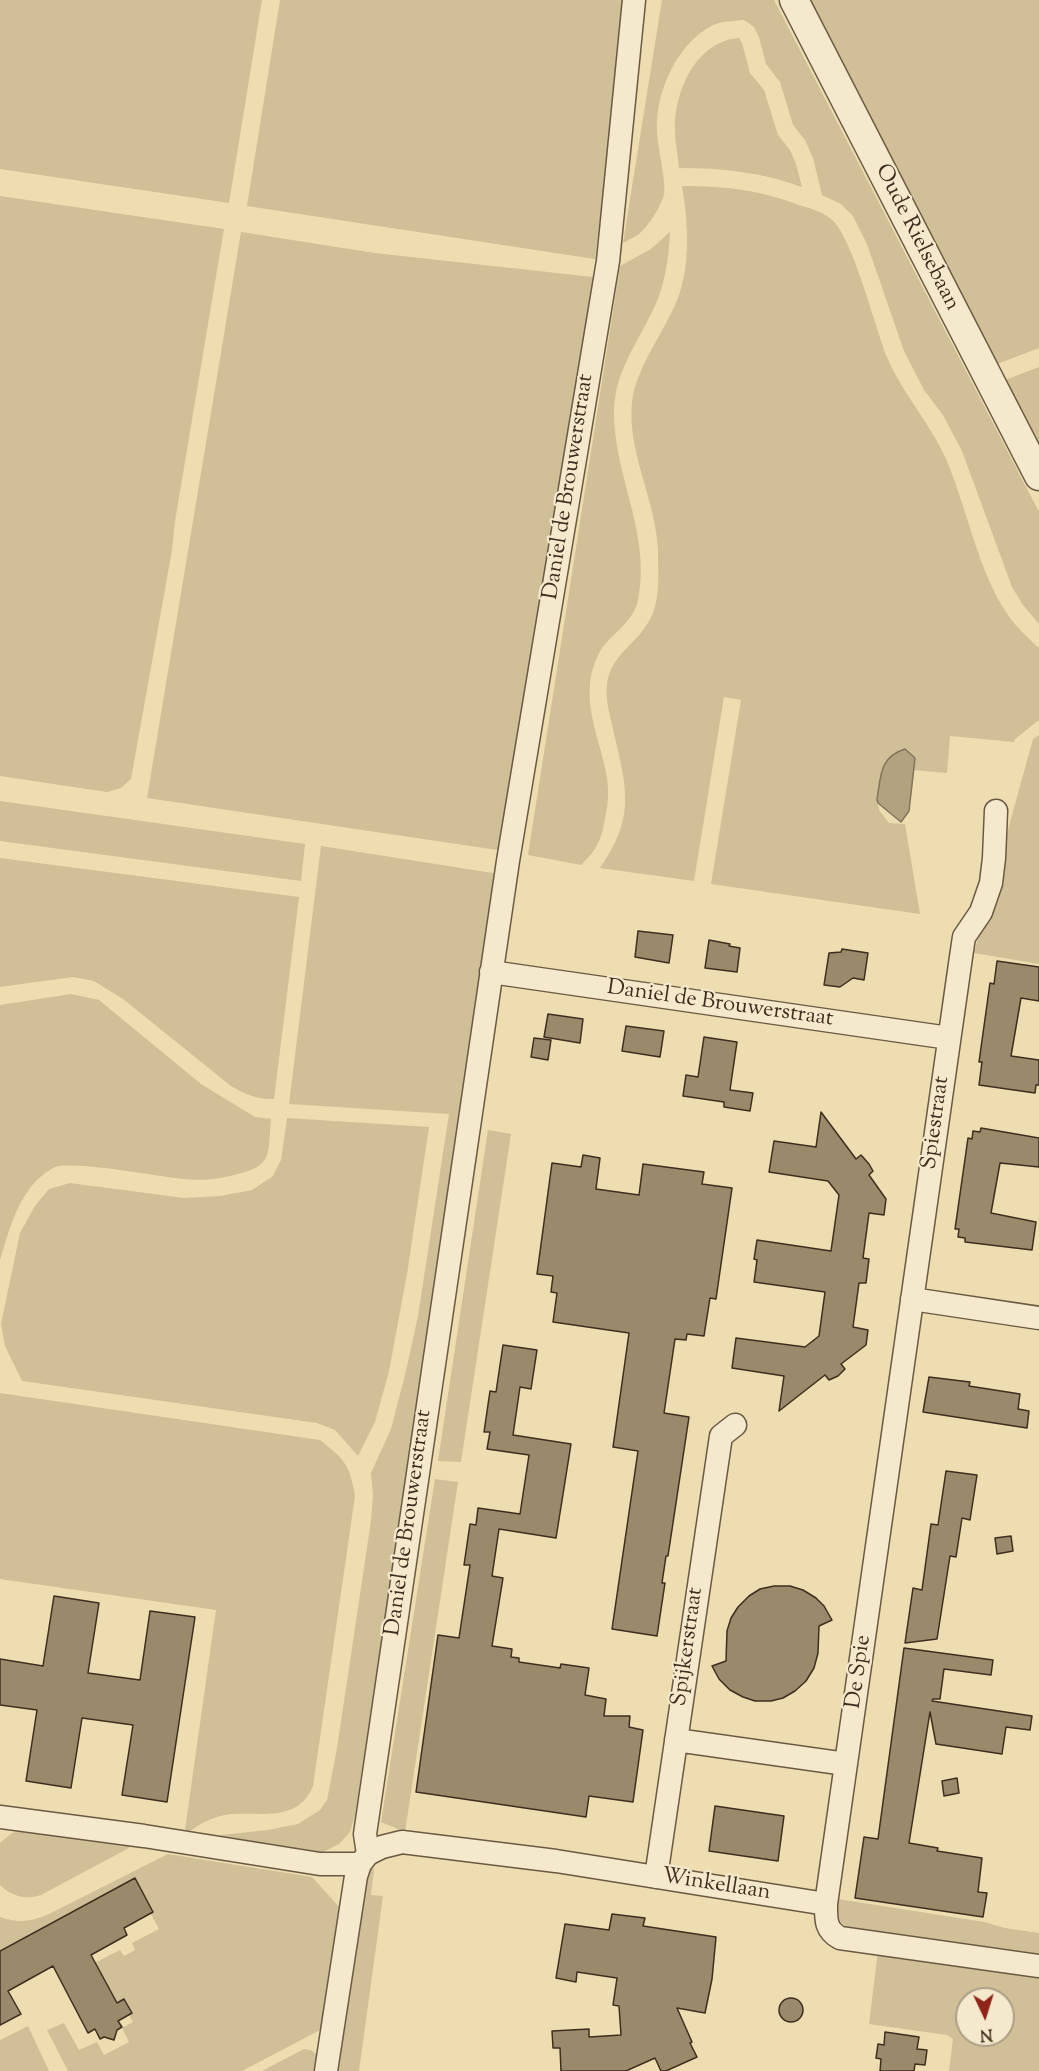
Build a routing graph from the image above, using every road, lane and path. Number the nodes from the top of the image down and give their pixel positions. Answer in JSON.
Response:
{"nodes":[{"id":1,"x":634,"y":0,"type":"edge"},
{"id":2,"x":794,"y":0,"type":"edge"},
{"id":3,"x":1039,"y":476,"type":"edge"},
{"id":4,"x":996,"y":811,"type":"dead end"},
{"id":5,"x":491,"y":972,"type":"junction"},
{"id":6,"x":949,"y":1038,"type":"junction"},
{"id":7,"x":912,"y":1299,"type":"junction"},
{"id":8,"x":1039,"y":1318,"type":"edge"},
{"id":9,"x":735,"y":1425,"type":"dead end"},
{"id":10,"x":892,"y":1441,"type":"joint"},
{"id":11,"x":676,"y":1740,"type":"junction"},
{"id":12,"x":846,"y":1764,"type":"junction"},
{"id":13,"x":0,"y":1817,"type":"edge"},
{"id":14,"x":364,"y":1859,"type":"junction"},
{"id":15,"x":656,"y":1876,"type":"junction"},
{"id":16,"x":826,"y":1904,"type":"junction"},
{"id":17,"x":1039,"y":1966,"type":"edge"},
{"id":18,"x":326,"y":2071,"type":"edge"}],
"edges":[{"from":1,"to":5,"type":"street","name":"Daniel de Brouwerstraat"},
{"from":2,"to":3,"type":"street","name":"Oude Rielsebaan"},
{"from":4,"to":6,"type":"street","name":"Spiestraat"},
{"from":5,"to":6,"type":"street","name":"Daniel de Brouwerstraat"},
{"from":5,"to":14,"type":"street","name":"Daniel de Brouwerstraat"},
{"from":6,"to":7,"type":"street","name":"Spiestraat"},
{"from":7,"to":8,"type":"street"},
{"from":7,"to":10,"type":"street","name":"Spiestraat"},
{"from":9,"to":11,"type":"street","name":"Spijkerstraat"},
{"from":10,"to":12,"type":"street","name":"De Spie"},
{"from":11,"to":12,"type":"street"},
{"from":11,"to":15,"type":"street","name":"Spijkerstraat"},
{"from":12,"to":16,"type":"street","name":"De Spie"},
{"from":13,"to":14,"type":"street"},
{"from":14,"to":15,"type":"street","name":"Winkellaan"},
{"from":14,"to":18,"type":"street","name":"Daniel de Brouwerstraat"},
{"from":15,"to":16,"type":"street","name":"Winkellaan"},
{"from":16,"to":17,"type":"street"}]}
